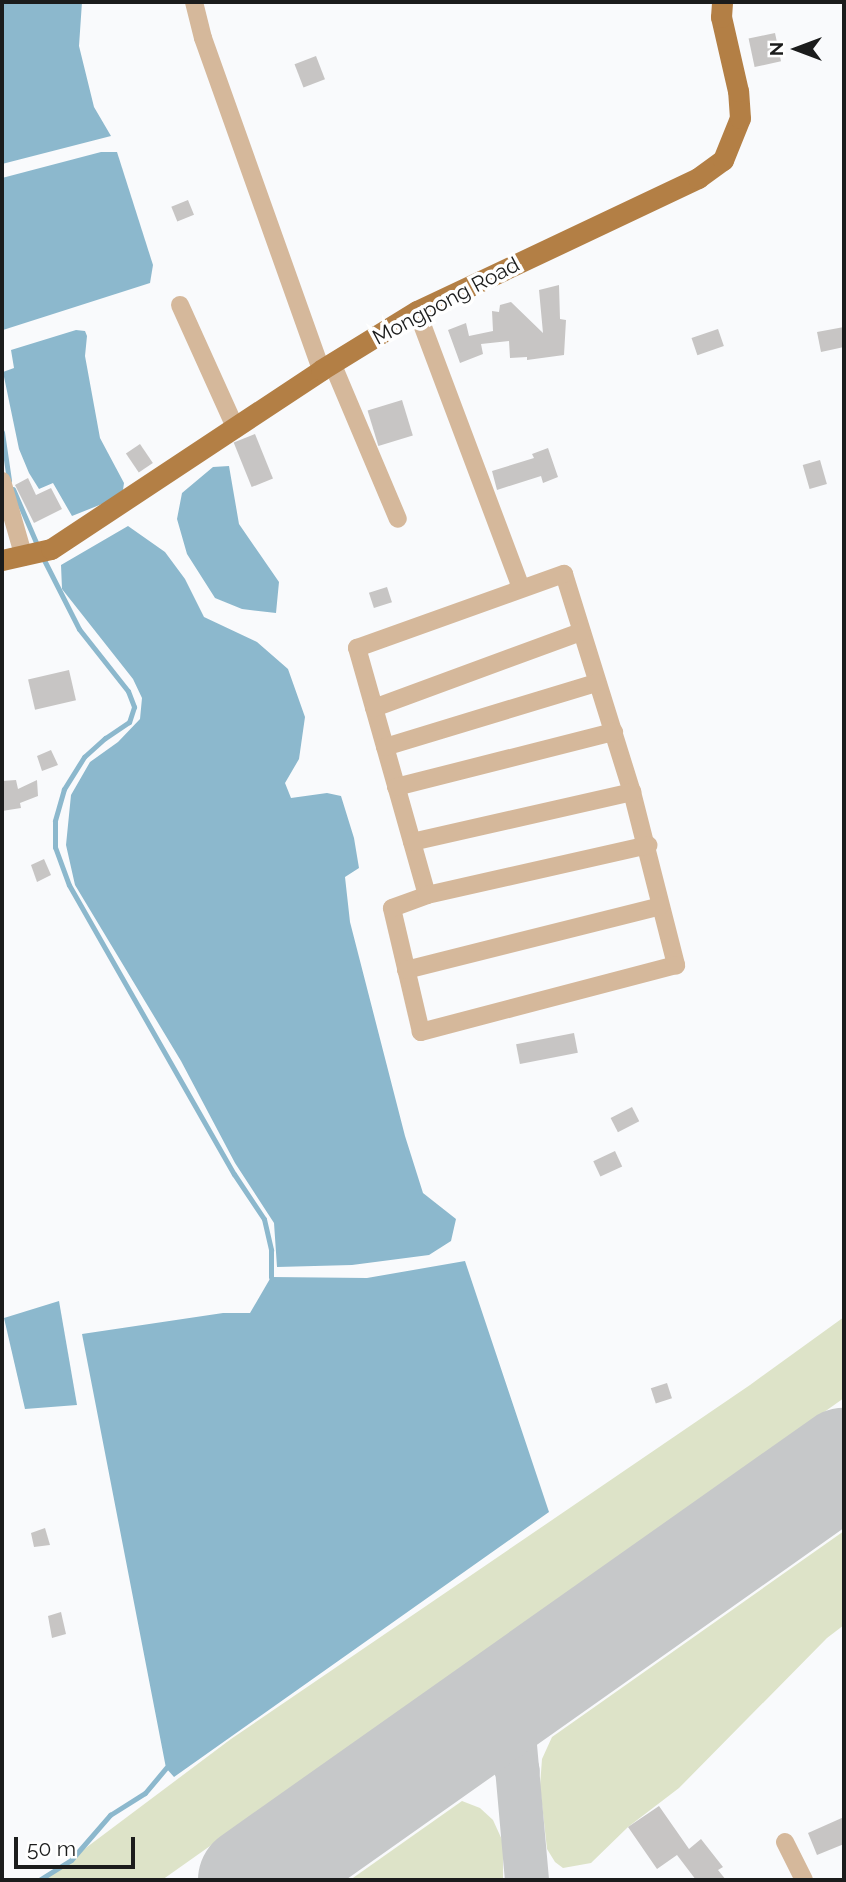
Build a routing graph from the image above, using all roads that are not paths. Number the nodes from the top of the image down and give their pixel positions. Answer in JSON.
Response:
{"nodes":[{"id":1,"x":194,"y":2,"type":"edge"},
{"id":2,"x":722,"y":2,"type":"edge"},
{"id":3,"x":180,"y":305,"type":"dead end"},
{"id":4,"x":417,"y":312,"type":"junction"},
{"id":5,"x":326,"y":367,"type":"junction"},
{"id":6,"x":236,"y":429,"type":"junction"},
{"id":7,"x":2,"y":481,"type":"edge"},
{"id":8,"x":398,"y":519,"type":"dead end"},
{"id":9,"x":24,"y":558,"type":"junction"},
{"id":10,"x":2,"y":560,"type":"edge"},
{"id":11,"x":521,"y":587,"type":"junction"},
{"id":12,"x":581,"y":632,"type":"junction"},
{"id":13,"x":596,"y":684,"type":"junction"},
{"id":14,"x":374,"y":708,"type":"junction"},
{"id":15,"x":614,"y":732,"type":"junction"},
{"id":16,"x":385,"y":747,"type":"junction"},
{"id":17,"x":396,"y":787,"type":"junction"},
{"id":18,"x":632,"y":792,"type":"junction"},
{"id":19,"x":412,"y":842,"type":"junction"},
{"id":20,"x":648,"y":845,"type":"junction"},
{"id":21,"x":427,"y":895,"type":"junction"},
{"id":22,"x":660,"y":906,"type":"junction"},
{"id":23,"x":406,"y":970,"type":"junction"},
{"id":24,"x":785,"y":1842,"type":"dead end"},
{"id":25,"x":804,"y":1880,"type":"edge"}],
"edges":[{"from":1,"to":5,"type":"street"},
{"from":2,"to":4,"type":"main road","name":"Mongpong Road"},
{"from":3,"to":6,"type":"street"},
{"from":4,"to":5,"type":"main road","name":"Mongpong Road"},
{"from":4,"to":11,"type":"street"},
{"from":5,"to":6,"type":"main road","name":"Mongpong Road"},
{"from":5,"to":8,"type":"street"},
{"from":6,"to":9,"type":"main road","name":"Mongpong Road"},
{"from":7,"to":9,"type":"street"},
{"from":9,"to":10,"type":"main road","name":"Mongpong Road"},
{"from":11,"to":12,"type":"street"},
{"from":11,"to":14,"type":"street"},
{"from":12,"to":13,"type":"street"},
{"from":12,"to":14,"type":"street"},
{"from":13,"to":15,"type":"street"},
{"from":13,"to":16,"type":"street"},
{"from":14,"to":16,"type":"street"},
{"from":15,"to":17,"type":"street"},
{"from":15,"to":18,"type":"street"},
{"from":16,"to":17,"type":"street"},
{"from":17,"to":19,"type":"street"},
{"from":18,"to":19,"type":"street"},
{"from":18,"to":20,"type":"street"},
{"from":19,"to":21,"type":"street"},
{"from":20,"to":21,"type":"street"},
{"from":20,"to":22,"type":"street"},
{"from":21,"to":23,"type":"street"},
{"from":22,"to":23,"type":"street"},
{"from":22,"to":23,"type":"street"},
{"from":24,"to":25,"type":"street"}]}
